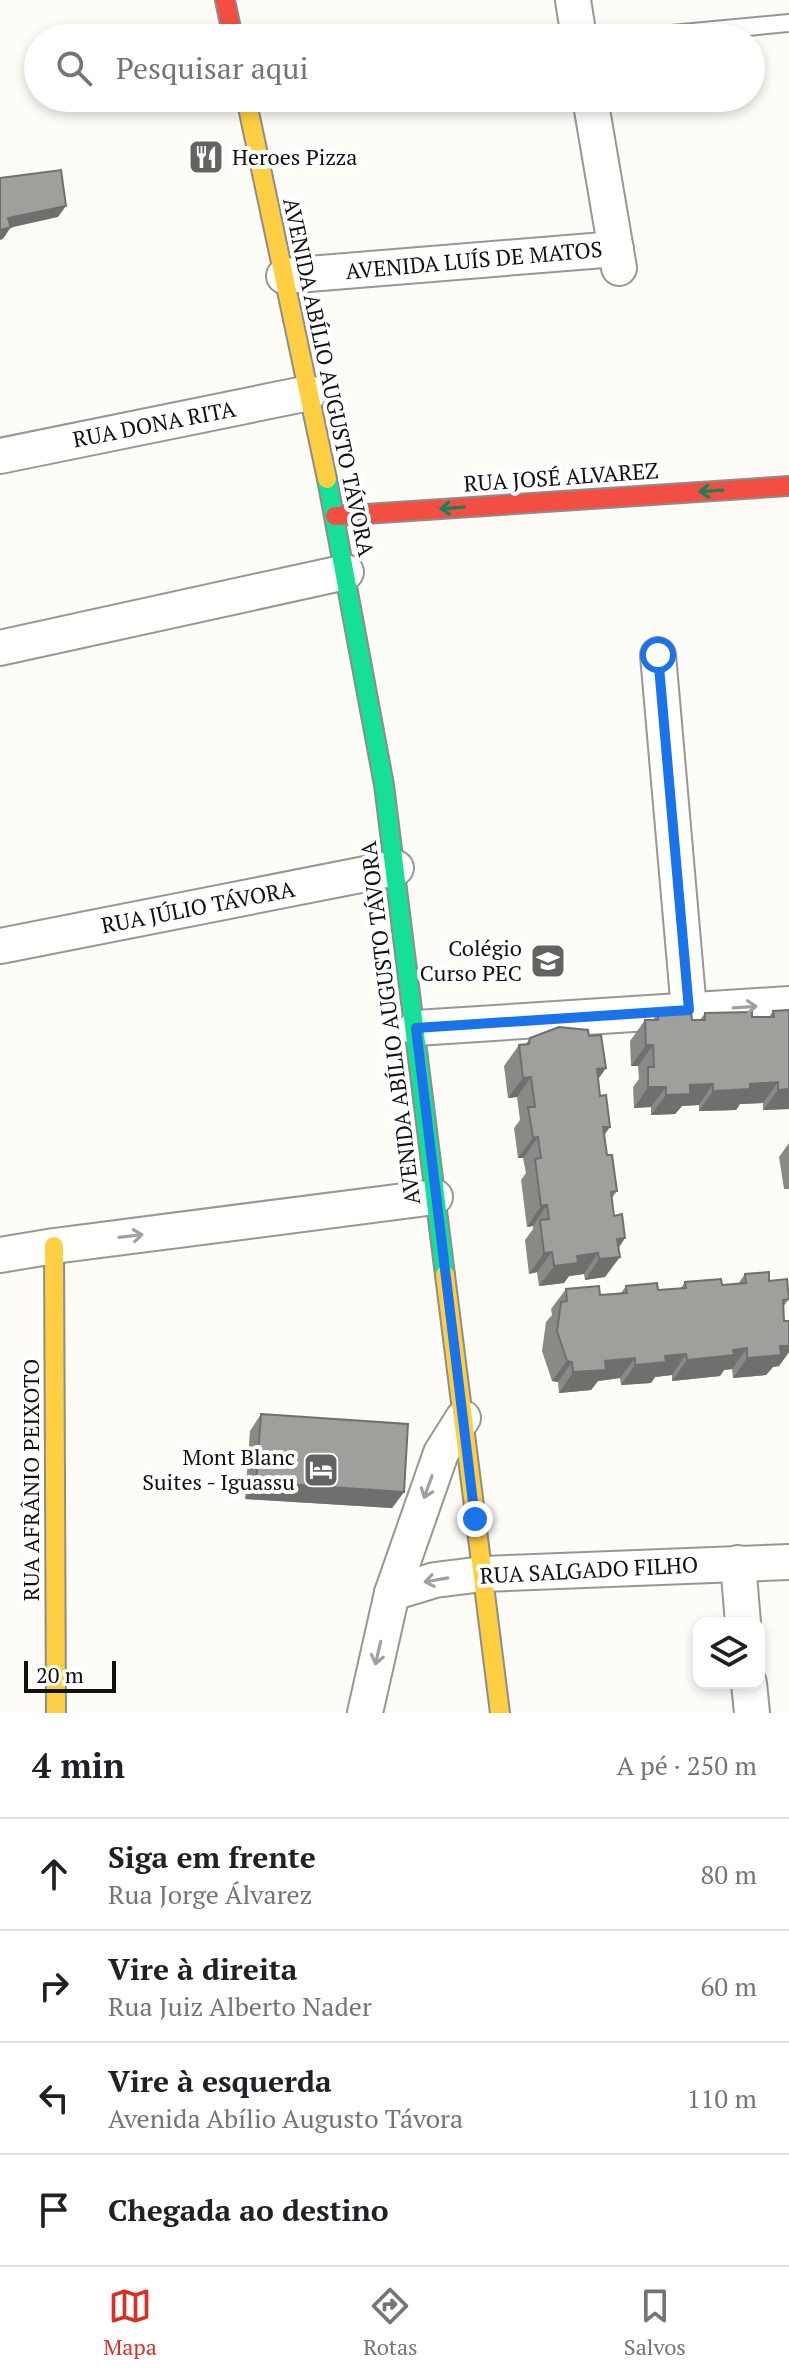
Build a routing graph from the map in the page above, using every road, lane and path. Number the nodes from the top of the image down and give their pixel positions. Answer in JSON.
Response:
{"nodes":[{"id":1,"x":225,"y":0,"type":"edge"},
{"id":2,"x":573,"y":0,"type":"edge"},
{"id":3,"x":789,"y":23,"type":"edge"},
{"id":4,"x":230,"y":24,"type":"edge"},
{"id":5,"x":577,"y":24,"type":"edge"},
{"id":6,"x":765,"y":25,"type":"edge"},
{"id":7,"x":249,"y":112,"type":"edge"},
{"id":8,"x":592,"y":112,"type":"edge"},
{"id":9,"x":284,"y":276,"type":"junction"},
{"id":10,"x":309,"y":393,"type":"junction"},
{"id":11,"x":0,"y":456,"type":"edge"},
{"id":12,"x":789,"y":486,"type":"edge"},
{"id":13,"x":335,"y":516,"type":"junction"},
{"id":14,"x":346,"y":572,"type":"junction"},
{"id":15,"x":0,"y":648,"type":"edge"},
{"id":16,"x":658,"y":655,"type":"dead end"},
{"id":17,"x":396,"y":868,"type":"junction"},
{"id":18,"x":0,"y":946,"type":"edge"},
{"id":19,"x":789,"y":1004,"type":"edge"},
{"id":20,"x":689,"y":1010,"type":"junction"},
{"id":21,"x":416,"y":1028,"type":"junction"},
{"id":22,"x":435,"y":1197,"type":"junction"},
{"id":23,"x":54,"y":1246,"type":"junction"},
{"id":24,"x":0,"y":1255,"type":"edge"},
{"id":25,"x":463,"y":1418,"type":"junction"},
{"id":26,"x":789,"y":1562,"type":"edge"},
{"id":27,"x":738,"y":1563,"type":"junction"},
{"id":28,"x":483,"y":1574,"type":"junction"},
{"id":29,"x":392,"y":1593,"type":"junction"},
{"id":30,"x":742,"y":1617,"type":"edge"},
{"id":31,"x":750,"y":1689,"type":"edge"},
{"id":32,"x":56,"y":1713,"type":"edge"},
{"id":33,"x":365,"y":1713,"type":"edge"},
{"id":34,"x":500,"y":1713,"type":"edge"},
{"id":35,"x":752,"y":1713,"type":"edge"}],
"edges":[{"from":1,"to":4,"type":"main road"},
{"from":2,"to":5,"type":"street"},
{"from":3,"to":6,"type":"lane"},
{"from":7,"to":9,"type":"main road","name":"AVENIDA ABÍLIO AUGUSTO TÁVORA"},
{"from":8,"to":9,"type":"street","name":"AVENIDA LUÍS DE MATOS"},
{"from":9,"to":10,"type":"main road","name":"AVENIDA ABÍLIO AUGUSTO TÁVORA"},
{"from":10,"to":11,"type":"street","name":"RUA DONA RITA"},
{"from":10,"to":13,"type":"main road","name":"AVENIDA ABÍLIO AUGUSTO TÁVORA"},
{"from":12,"to":13,"type":"main road","name":"RUA JOSÉ ALVAREZ","one_way":true},
{"from":13,"to":14,"type":"main road","name":"AVENIDA ABÍLIO AUGUSTO TÁVORA"},
{"from":14,"to":15,"type":"street"},
{"from":14,"to":17,"type":"main road","name":"AVENIDA ABÍLIO AUGUSTO TÁVORA"},
{"from":16,"to":20,"type":"street"},
{"from":17,"to":18,"type":"street","name":"RUA JÚLIO TÁVORA"},
{"from":17,"to":21,"type":"main road","name":"AVENIDA ABÍLIO AUGUSTO TÁVORA"},
{"from":20,"to":19,"type":"street","one_way":true},
{"from":20,"to":21,"type":"street"},
{"from":21,"to":22,"type":"main road","name":"AVENIDA ABÍLIO AUGUSTO TÁVORA"},
{"from":23,"to":22,"type":"street","one_way":true},
{"from":22,"to":25,"type":"main road","name":"AVENIDA ABÍLIO AUGUSTO TÁVORA"},
{"from":23,"to":24,"type":"street"},
{"from":23,"to":32,"type":"main road","name":"RUA AFRÂNIO PEIXOTO"},
{"from":25,"to":28,"type":"main road","name":"AVENIDA ABÍLIO AUGUSTO TÁVORA"},
{"from":25,"to":29,"type":"street","one_way":true},
{"from":26,"to":27,"type":"street","name":"RUA SALGADO FILHO"},
{"from":27,"to":28,"type":"street","name":"RUA SALGADO FILHO"},
{"from":27,"to":30,"type":"street"},
{"from":28,"to":29,"type":"street","name":"RUA SALGADO FILHO","one_way":true},
{"from":28,"to":34,"type":"main road","name":"AVENIDA ABÍLIO AUGUSTO TÁVORA"},
{"from":29,"to":33,"type":"street","one_way":true},
{"from":31,"to":35,"type":"street"}]}
